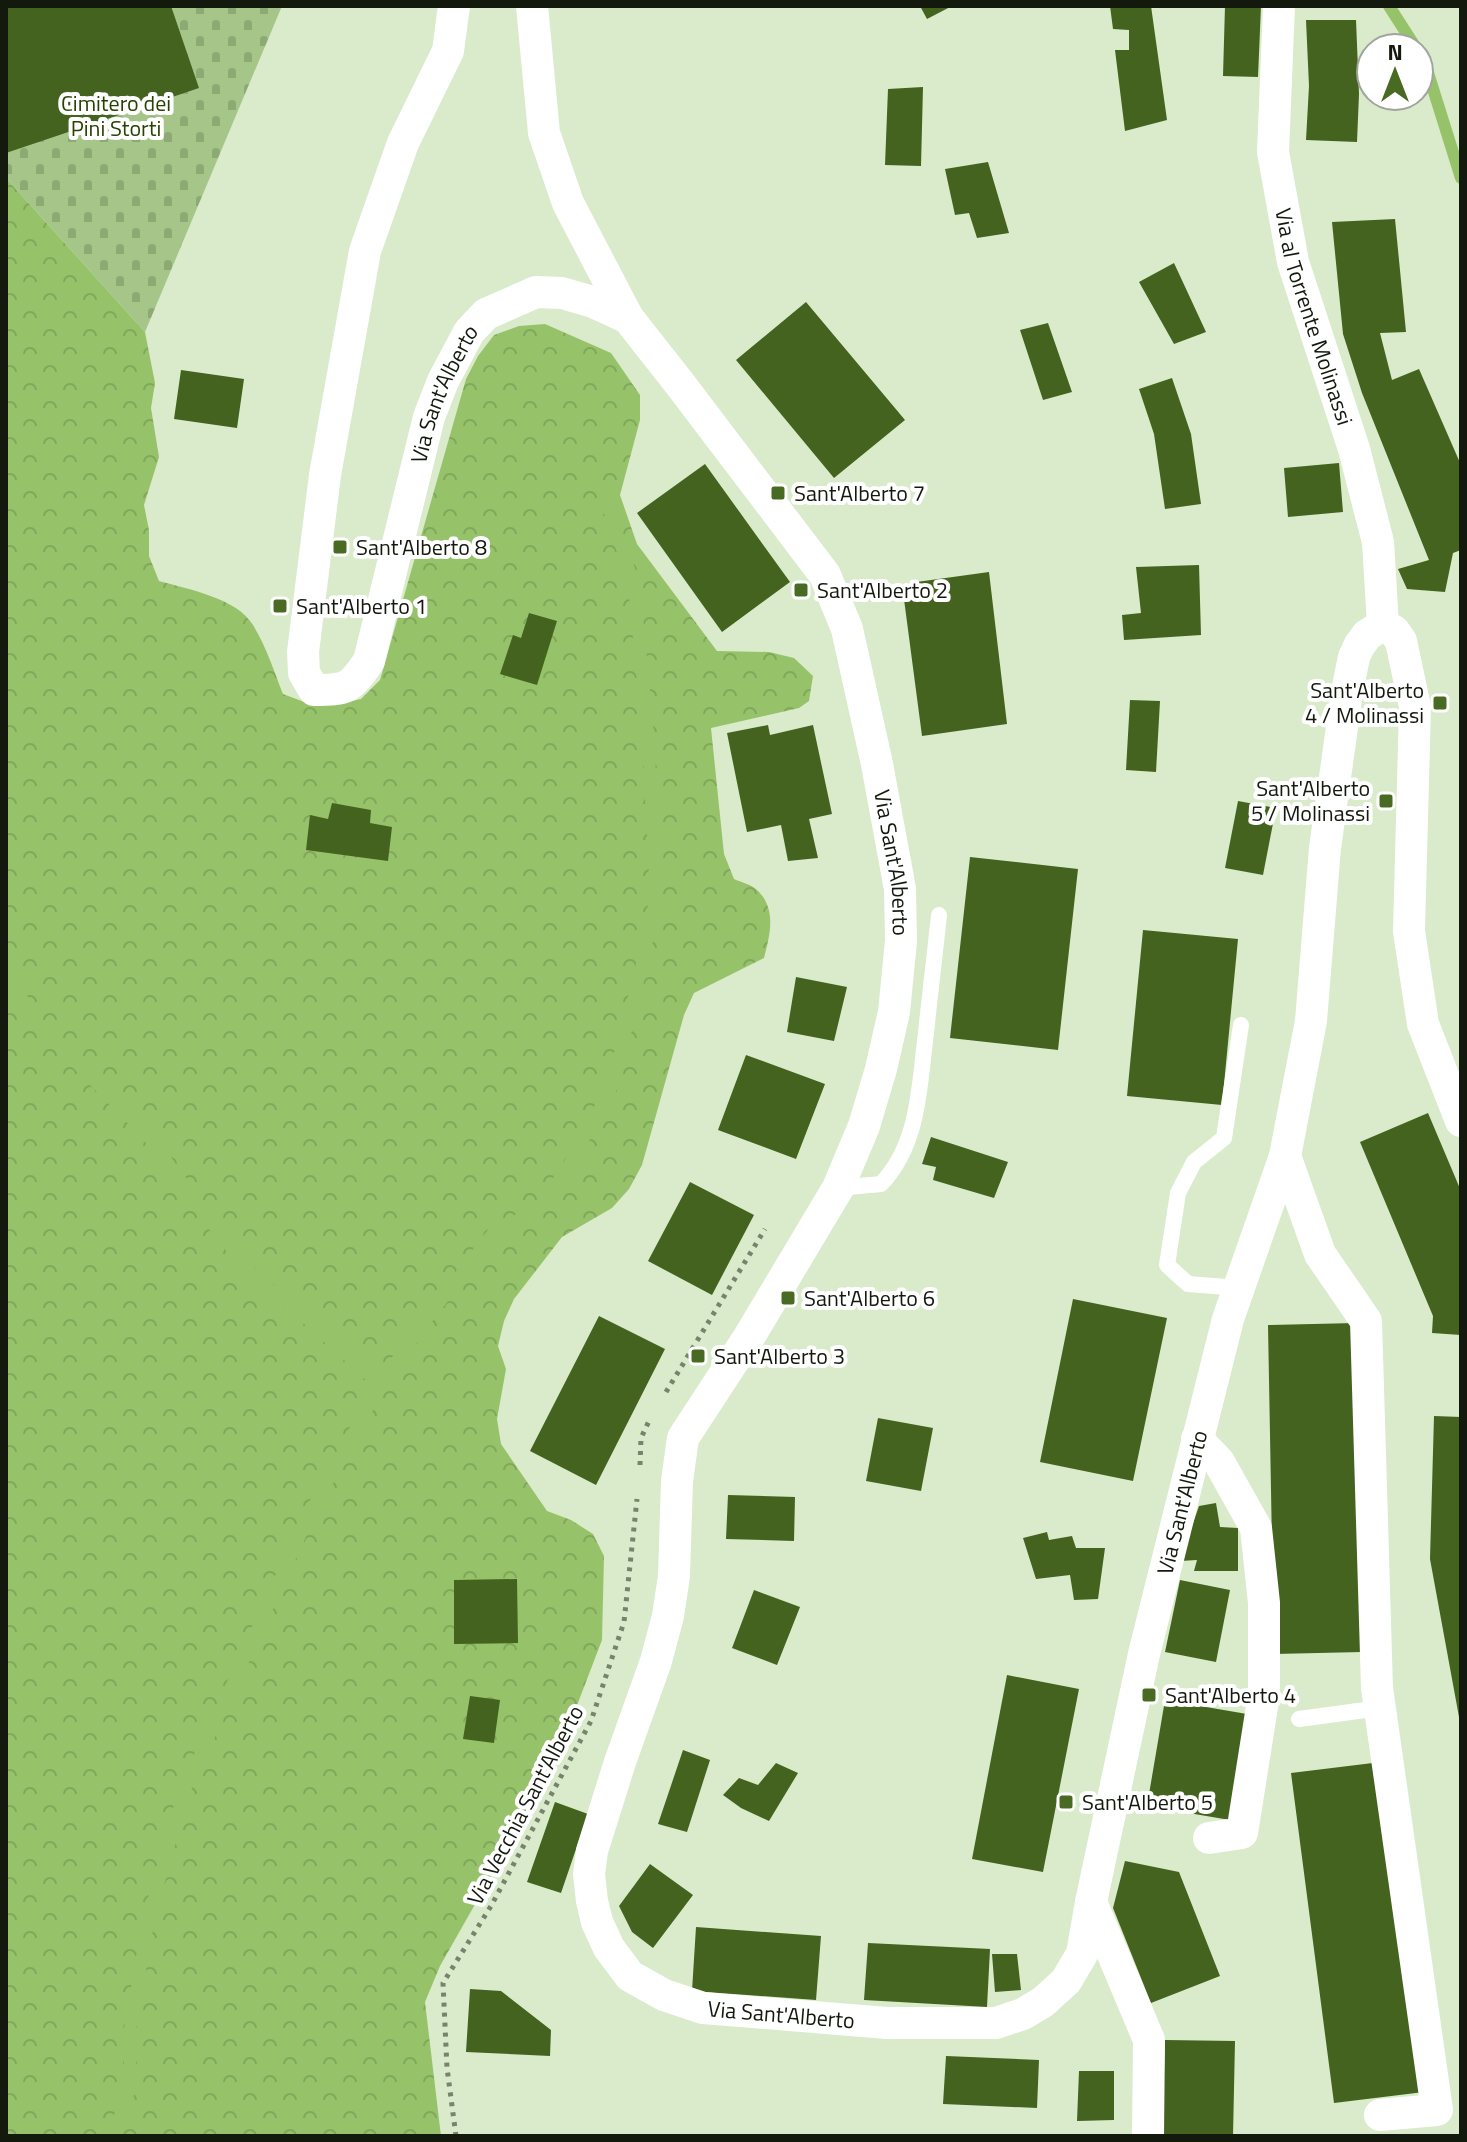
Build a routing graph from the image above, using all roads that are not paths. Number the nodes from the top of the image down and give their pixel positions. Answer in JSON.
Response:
{"nodes":[{"id":1,"x":454,"y":6,"type":"edge"},
{"id":2,"x":532,"y":6,"type":"edge"},
{"id":3,"x":1279,"y":6,"type":"edge"},
{"id":4,"x":628,"y":318,"type":"junction"},
{"id":5,"x":1383,"y":625,"type":"junction"},
{"id":6,"x":939,"y":915,"type":"dead end"},
{"id":7,"x":1241,"y":1025,"type":"dead end"},
{"id":8,"x":1461,"y":1121,"type":"edge"},
{"id":9,"x":1285,"y":1156,"type":"junction"},
{"id":10,"x":838,"y":1188,"type":"junction"},
{"id":11,"x":1239,"y":1288,"type":"junction"},
{"id":12,"x":1197,"y":1439,"type":"junction"},
{"id":13,"x":1380,"y":1708,"type":"junction"},
{"id":14,"x":1299,"y":1719,"type":"dead end"},
{"id":15,"x":1209,"y":1838,"type":"dead end"},
{"id":16,"x":1091,"y":1902,"type":"junction"},
{"id":17,"x":1380,"y":2115,"type":"dead end"},
{"id":18,"x":1148,"y":2136,"type":"edge"}],
"edges":[{"from":1,"to":4,"type":"street","name":"Via Sant'Alberto"},
{"from":2,"to":4,"type":"street"},
{"from":3,"to":5,"type":"street","name":"Via al Torrente Molinassi"},
{"from":4,"to":10,"type":"street","name":"Via Sant'Alberto"},
{"from":5,"to":8,"type":"street"},
{"from":5,"to":9,"type":"street","name":"Via Sant'Alberto"},
{"from":6,"to":10,"type":"lane","name":"Via Sant'Alberto"},
{"from":7,"to":11,"type":"lane"},
{"from":9,"to":11,"type":"street","name":"Via Sant'Alberto"},
{"from":9,"to":13,"type":"street"},
{"from":10,"to":16,"type":"street","name":"Via Sant'Alberto"},
{"from":11,"to":12,"type":"street","name":"Via Sant'Alberto"},
{"from":12,"to":15,"type":"street"},
{"from":12,"to":16,"type":"street","name":"Via Sant'Alberto"},
{"from":13,"to":14,"type":"lane"},
{"from":13,"to":17,"type":"street"},
{"from":16,"to":18,"type":"street"}]}
